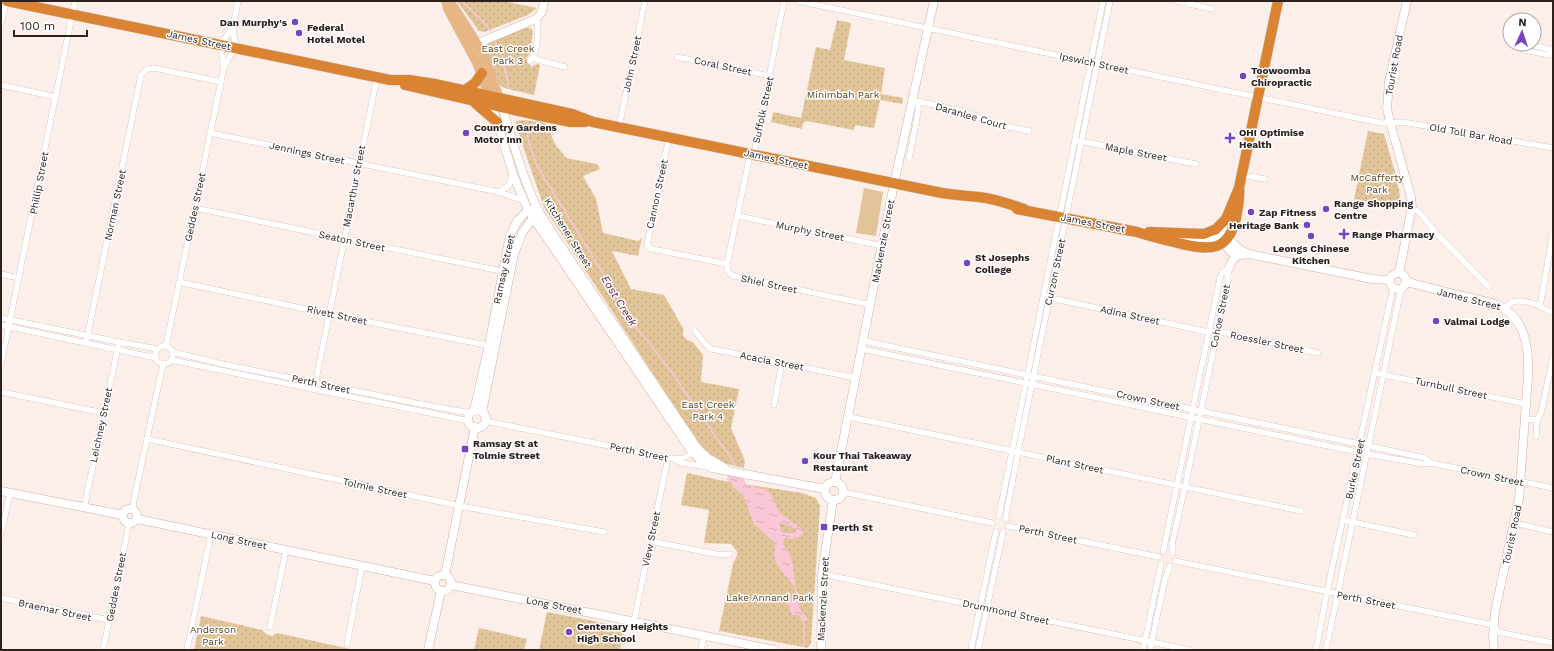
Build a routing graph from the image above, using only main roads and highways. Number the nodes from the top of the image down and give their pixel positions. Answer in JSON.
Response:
{"nodes":[{"id":1,"x":7,"y":1,"type":"edge"},
{"id":2,"x":446,"y":1,"type":"edge"},
{"id":3,"x":1278,"y":1,"type":"edge"},
{"id":4,"x":473,"y":45,"type":"junction"},
{"id":5,"x":482,"y":73,"type":"junction"},
{"id":6,"x":390,"y":80,"type":"junction"},
{"id":7,"x":465,"y":90,"type":"junction"},
{"id":8,"x":474,"y":102,"type":"junction"},
{"id":9,"x":496,"y":102,"type":"junction"},
{"id":10,"x":497,"y":122,"type":"road end"},
{"id":11,"x":1239,"y":188,"type":"junction"},
{"id":12,"x":1137,"y":232,"type":"junction"}],
"edges":[{"from":1,"to":6,"type":"highway","name":"James Street"},
{"from":2,"to":4,"type":"main road","name":"Kitchener Street"},
{"from":3,"to":11,"type":"highway"},
{"from":4,"to":5,"type":"main road","name":"Kitchener Street"},
{"from":4,"to":9,"type":"main road","name":"Kitchener Street"},
{"from":5,"to":7,"type":"highway"},
{"from":5,"to":9,"type":"main road","name":"Kitchener Street"},
{"from":6,"to":7,"type":"highway","name":"James Street"},
{"from":6,"to":8,"type":"highway","name":"James Street"},
{"from":7,"to":9,"type":"highway","name":"James Street"},
{"from":8,"to":9,"type":"highway","name":"James Street"},
{"from":8,"to":10,"type":"highway"},
{"from":9,"to":12,"type":"highway","name":"James Street"},
{"from":11,"to":12,"type":"highway","name":"James Street"},
{"from":11,"to":12,"type":"highway","name":"James Street"}]}
